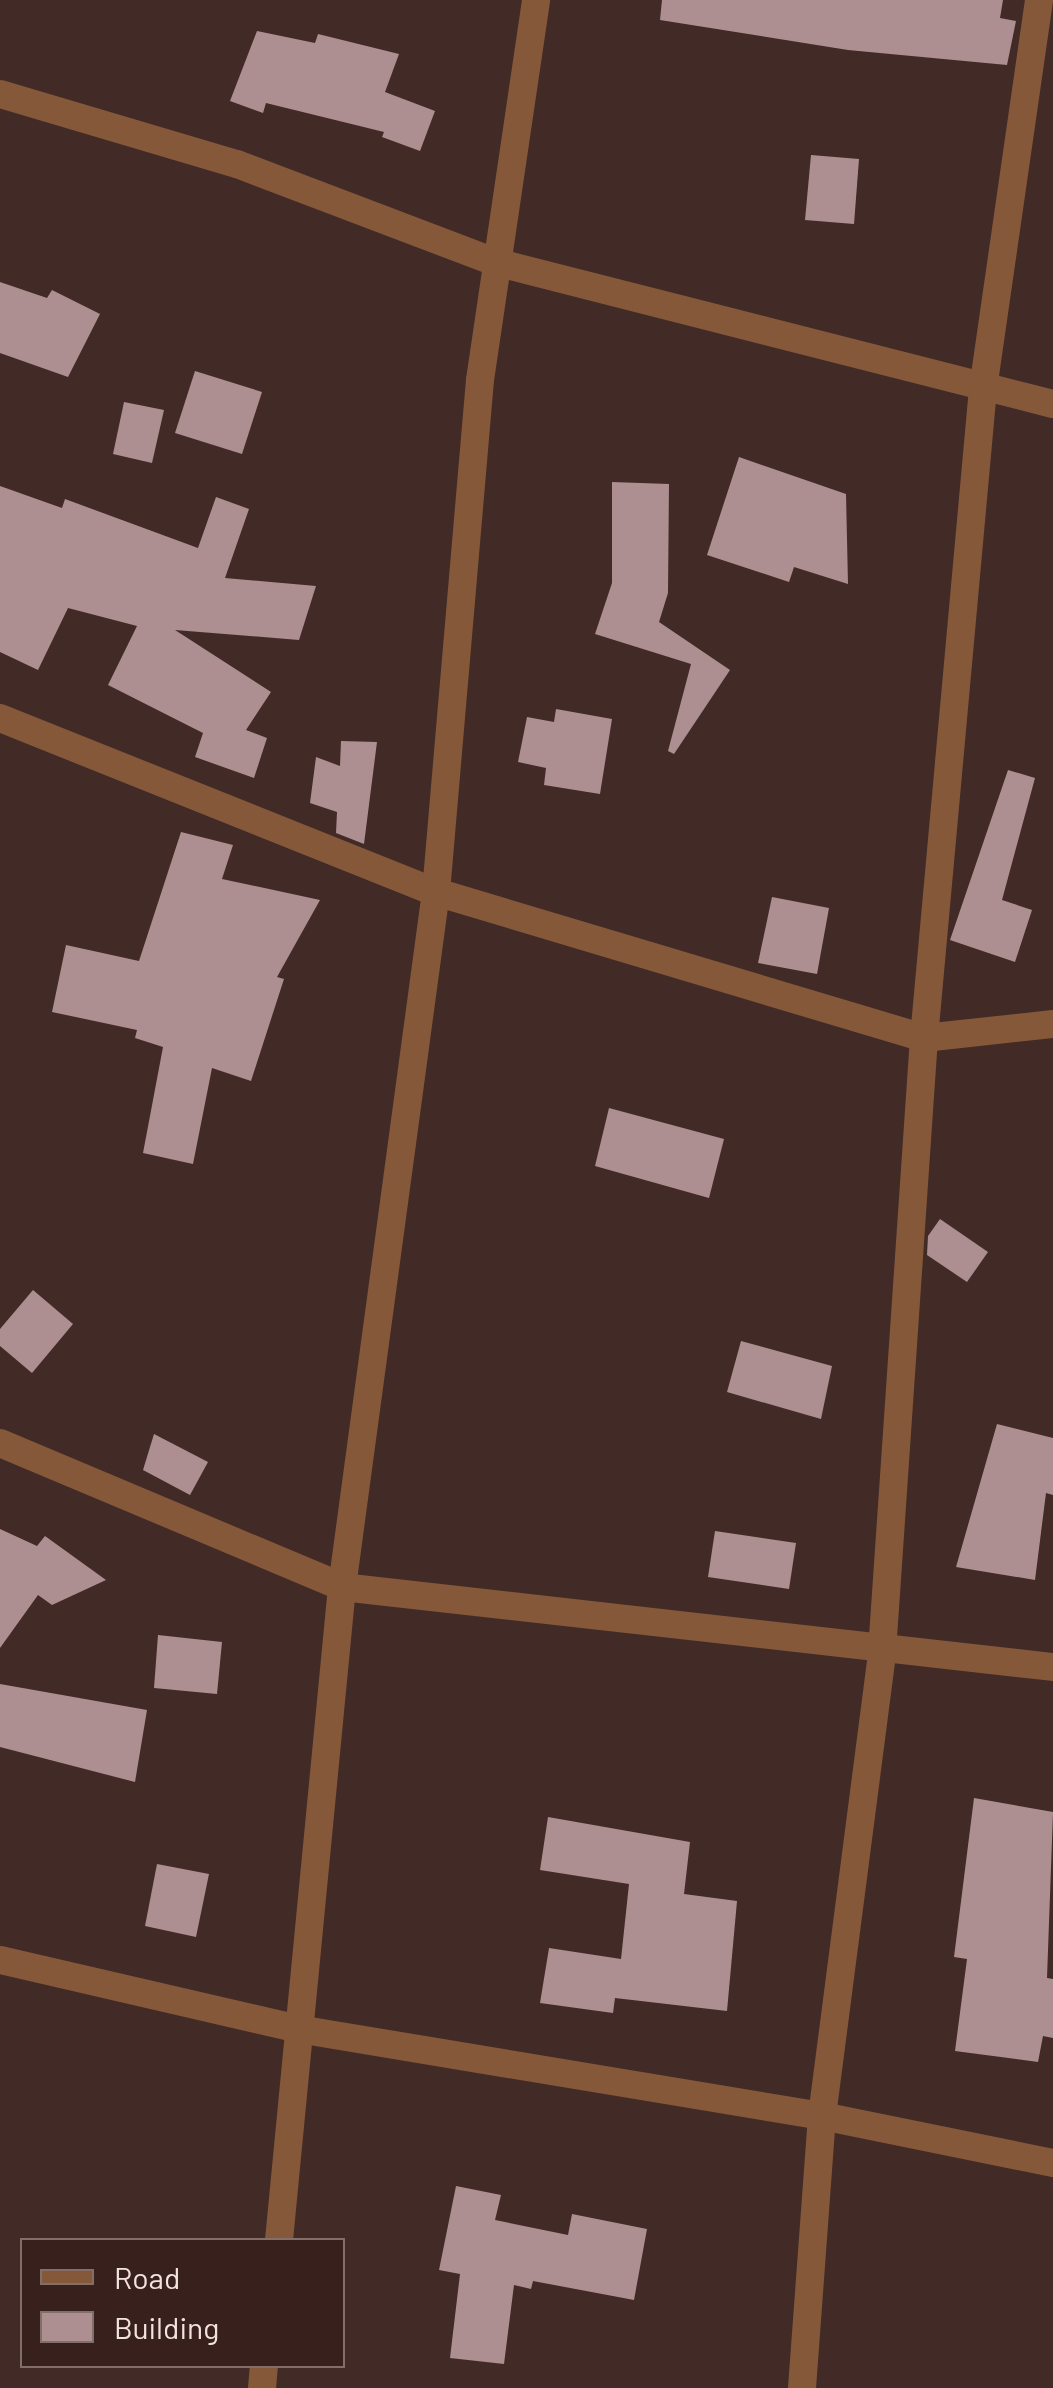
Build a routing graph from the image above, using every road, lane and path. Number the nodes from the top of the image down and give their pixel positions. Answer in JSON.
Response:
{"nodes":[{"id":1,"x":536,"y":0,"type":"edge"},
{"id":2,"x":1040,"y":0,"type":"edge"},
{"id":3,"x":0,"y":94,"type":"edge"},
{"id":4,"x":494,"y":262,"type":"junction"},
{"id":5,"x":983,"y":388,"type":"junction"},
{"id":6,"x":1053,"y":404,"type":"edge"},
{"id":7,"x":0,"y":718,"type":"edge"},
{"id":8,"x":436,"y":892,"type":"junction"},
{"id":9,"x":1053,"y":1024,"type":"edge"},
{"id":10,"x":924,"y":1038,"type":"junction"},
{"id":11,"x":0,"y":1443,"type":"edge"},
{"id":12,"x":342,"y":1587,"type":"junction"},
{"id":13,"x":882,"y":1652,"type":"junction"},
{"id":14,"x":1053,"y":1667,"type":"edge"},
{"id":15,"x":0,"y":1960,"type":"edge"},
{"id":16,"x":304,"y":2030,"type":"junction"},
{"id":17,"x":822,"y":2116,"type":"junction"},
{"id":18,"x":1053,"y":2162,"type":"edge"},
{"id":19,"x":279,"y":2238,"type":"edge"},
{"id":20,"x":802,"y":2388,"type":"edge"}],
"edges":[{"from":1,"to":4,"type":"street"},
{"from":2,"to":5,"type":"street"},
{"from":3,"to":4,"type":"street"},
{"from":4,"to":5,"type":"street"},
{"from":4,"to":8,"type":"street"},
{"from":5,"to":6,"type":"street"},
{"from":5,"to":10,"type":"street"},
{"from":7,"to":8,"type":"street"},
{"from":8,"to":10,"type":"street"},
{"from":8,"to":12,"type":"street"},
{"from":9,"to":10,"type":"street"},
{"from":10,"to":13,"type":"street"},
{"from":11,"to":12,"type":"street"},
{"from":12,"to":13,"type":"street"},
{"from":12,"to":16,"type":"street"},
{"from":13,"to":14,"type":"street"},
{"from":13,"to":17,"type":"street"},
{"from":15,"to":16,"type":"street"},
{"from":16,"to":17,"type":"street"},
{"from":16,"to":19,"type":"street"},
{"from":17,"to":18,"type":"street"},
{"from":17,"to":20,"type":"street"}]}
